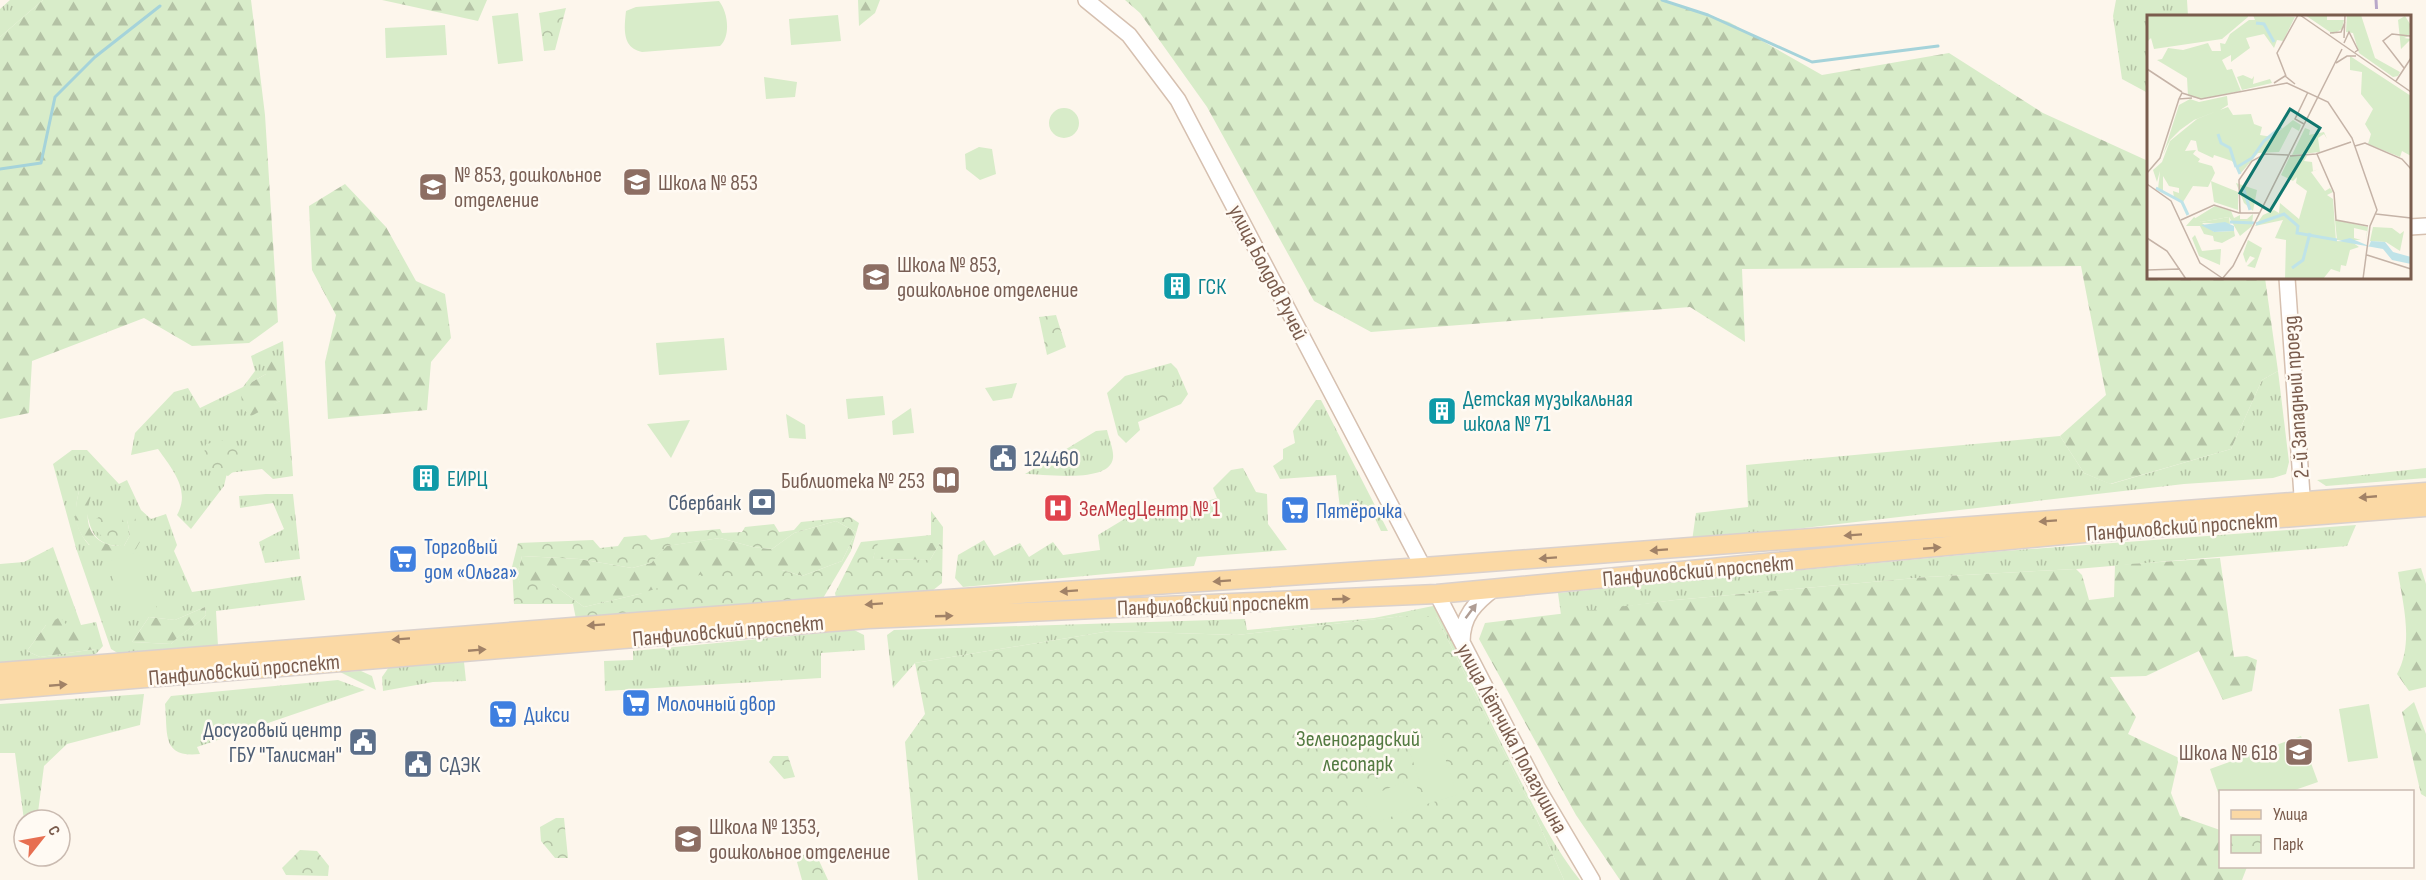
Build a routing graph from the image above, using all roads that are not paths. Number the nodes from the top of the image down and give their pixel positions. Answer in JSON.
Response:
{"nodes":[{"id":1,"x":1086,"y":0,"type":"edge"},
{"id":2,"x":2426,"y":226,"type":"edge"},
{"id":3,"x":2411,"y":227,"type":"edge"},
{"id":4,"x":2287,"y":279,"type":"edge"},
{"id":5,"x":2426,"y":492,"type":"edge"},
{"id":6,"x":2426,"y":507,"type":"edge"},
{"id":7,"x":2303,"y":509,"type":"junction"},
{"id":8,"x":1423,"y":567,"type":"junction"},
{"id":9,"x":1495,"y":588,"type":"junction"},
{"id":10,"x":1437,"y":594,"type":"junction"},
{"id":11,"x":1462,"y":642,"type":"junction"},
{"id":12,"x":0,"y":672,"type":"edge"},
{"id":13,"x":0,"y":690,"type":"edge"},
{"id":14,"x":1592,"y":880,"type":"edge"}],
"edges":[{"from":1,"to":8,"type":"street","name":"улица Болдов Ручей"},
{"from":2,"to":3,"type":"street"},
{"from":4,"to":7,"type":"street","name":"2-й Западный проезд"},
{"from":5,"to":7,"type":"main road","name":"Панфиловский проспект","one_way":true},
{"from":6,"to":7,"type":"main road","name":"Панфиловский проспект"},
{"from":7,"to":8,"type":"main road","name":"Панфиловский проспект","one_way":true},
{"from":9,"to":7,"type":"main road","name":"Панфиловский проспект","one_way":true},
{"from":8,"to":10,"type":"main road"},
{"from":8,"to":12,"type":"main road","name":"Панфиловский проспект","one_way":true},
{"from":9,"to":10,"type":"main road","name":"Панфиловский проспект"},
{"from":11,"to":9,"type":"street","one_way":true},
{"from":10,"to":11,"type":"street","name":"улица Лётчика Полагушина"},
{"from":13,"to":10,"type":"main road","name":"Панфиловский проспект","one_way":true},
{"from":11,"to":14,"type":"street","name":"улица Лётчика Полагушина"}]}
